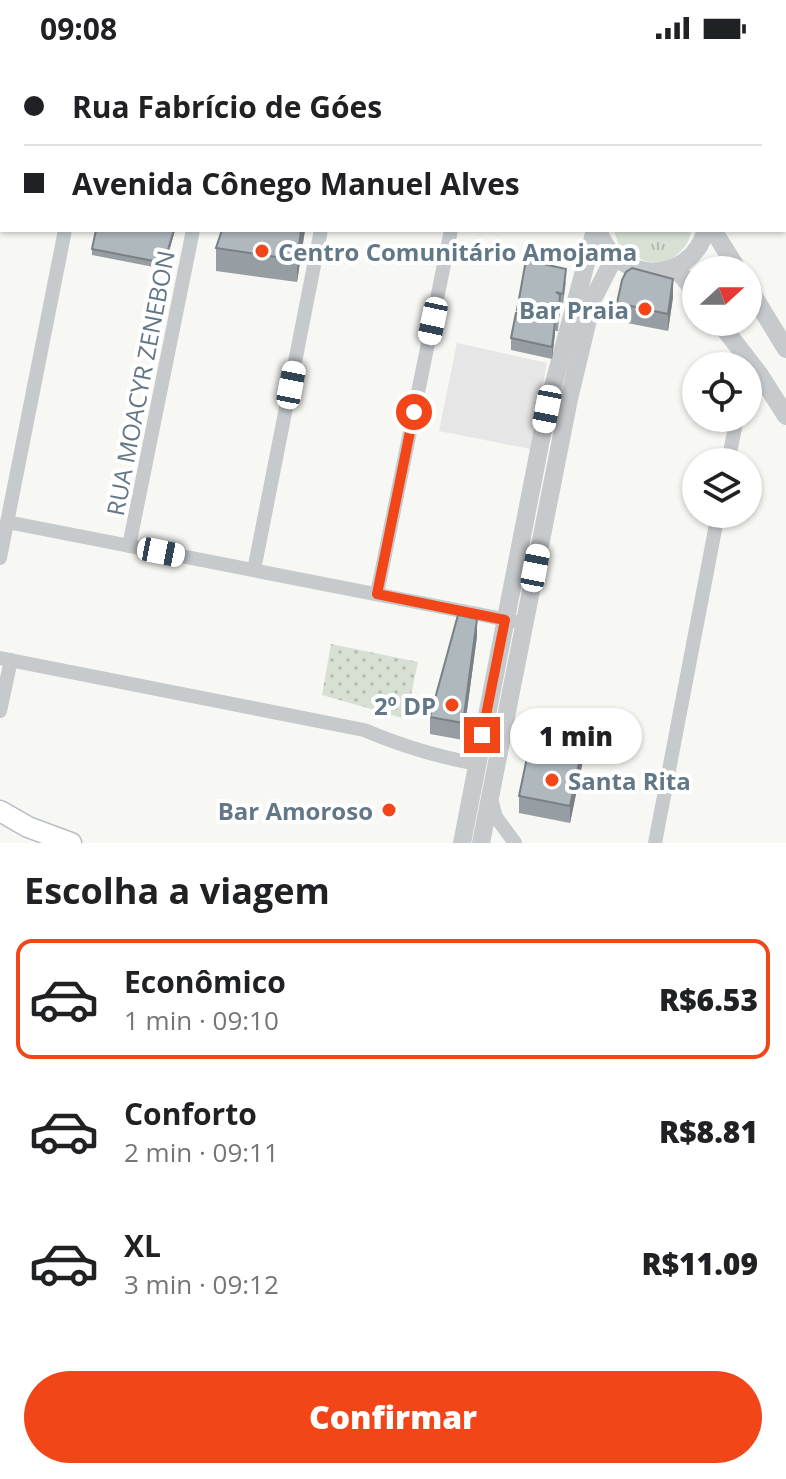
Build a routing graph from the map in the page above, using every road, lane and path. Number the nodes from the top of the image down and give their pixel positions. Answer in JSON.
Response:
{"nodes":[{"id":1,"x":65,"y":232,"type":"edge"},
{"id":2,"x":193,"y":232,"type":"edge"},
{"id":3,"x":321,"y":232,"type":"edge"},
{"id":4,"x":451,"y":232,"type":"edge"},
{"id":5,"x":595,"y":232,"type":"edge"},
{"id":6,"x":597,"y":232,"type":"edge"},
{"id":7,"x":705,"y":232,"type":"edge"},
{"id":8,"x":714,"y":232,"type":"edge"},
{"id":9,"x":729,"y":256,"type":"edge"},
{"id":10,"x":614,"y":258,"type":"junction"},
{"id":11,"x":675,"y":267,"type":"junction"},
{"id":12,"x":682,"y":276,"type":"edge"},
{"id":13,"x":762,"y":310,"type":"edge"},
{"id":14,"x":730,"y":336,"type":"edge"},
{"id":15,"x":786,"y":349,"type":"edge"},
{"id":16,"x":742,"y":352,"type":"edge"},
{"id":17,"x":762,"y":378,"type":"edge"},
{"id":18,"x":786,"y":416,"type":"edge"},
{"id":19,"x":7,"y":522,"type":"junction"},
{"id":20,"x":715,"y":528,"type":"edge"},
{"id":21,"x":129,"y":546,"type":"junction"},
{"id":22,"x":0,"y":558,"type":"edge"},
{"id":23,"x":254,"y":570,"type":"junction"},
{"id":24,"x":377,"y":594,"type":"junction"},
{"id":25,"x":505,"y":620,"type":"junction"},
{"id":26,"x":524,"y":624,"type":"junction"},
{"id":27,"x":6,"y":659,"type":"edge"},
{"id":28,"x":0,"y":711,"type":"edge"},
{"id":29,"x":478,"y":764,"type":"junction"},
{"id":30,"x":490,"y":796,"type":"junction"},
{"id":31,"x":0,"y":811,"type":"edge"},
{"id":32,"x":71,"y":843,"type":"edge"},
{"id":33,"x":462,"y":843,"type":"edge"},
{"id":34,"x":481,"y":843,"type":"edge"},
{"id":35,"x":515,"y":843,"type":"edge"},
{"id":36,"x":655,"y":843,"type":"edge"}],
"edges":[{"from":1,"to":19,"type":"street"},
{"from":2,"to":21,"type":"street","name":"RUA MOACYR ZENEBON"},
{"from":3,"to":23,"type":"street"},
{"from":4,"to":24,"type":"street"},
{"from":5,"to":25,"type":"street"},
{"from":6,"to":10,"type":"street"},
{"from":7,"to":11,"type":"street"},
{"from":8,"to":9,"type":"street"},
{"from":10,"to":11,"type":"street"},
{"from":10,"to":26,"type":"street"},
{"from":11,"to":12,"type":"street"},
{"from":13,"to":15,"type":"street"},
{"from":14,"to":16,"type":"street"},
{"from":17,"to":18,"type":"street"},
{"from":19,"to":21,"type":"street"},
{"from":19,"to":22,"type":"street"},
{"from":20,"to":36,"type":"street"},
{"from":21,"to":23,"type":"street"},
{"from":23,"to":24,"type":"street"},
{"from":24,"to":25,"type":"street"},
{"from":25,"to":26,"type":"street"},
{"from":25,"to":29,"type":"street"},
{"from":26,"to":30,"type":"street"},
{"from":27,"to":28,"type":"street"},
{"from":27,"to":29,"type":"street"},
{"from":29,"to":33,"type":"street"},
{"from":30,"to":34,"type":"street"},
{"from":30,"to":35,"type":"street"},
{"from":31,"to":32,"type":"main road"}]}
